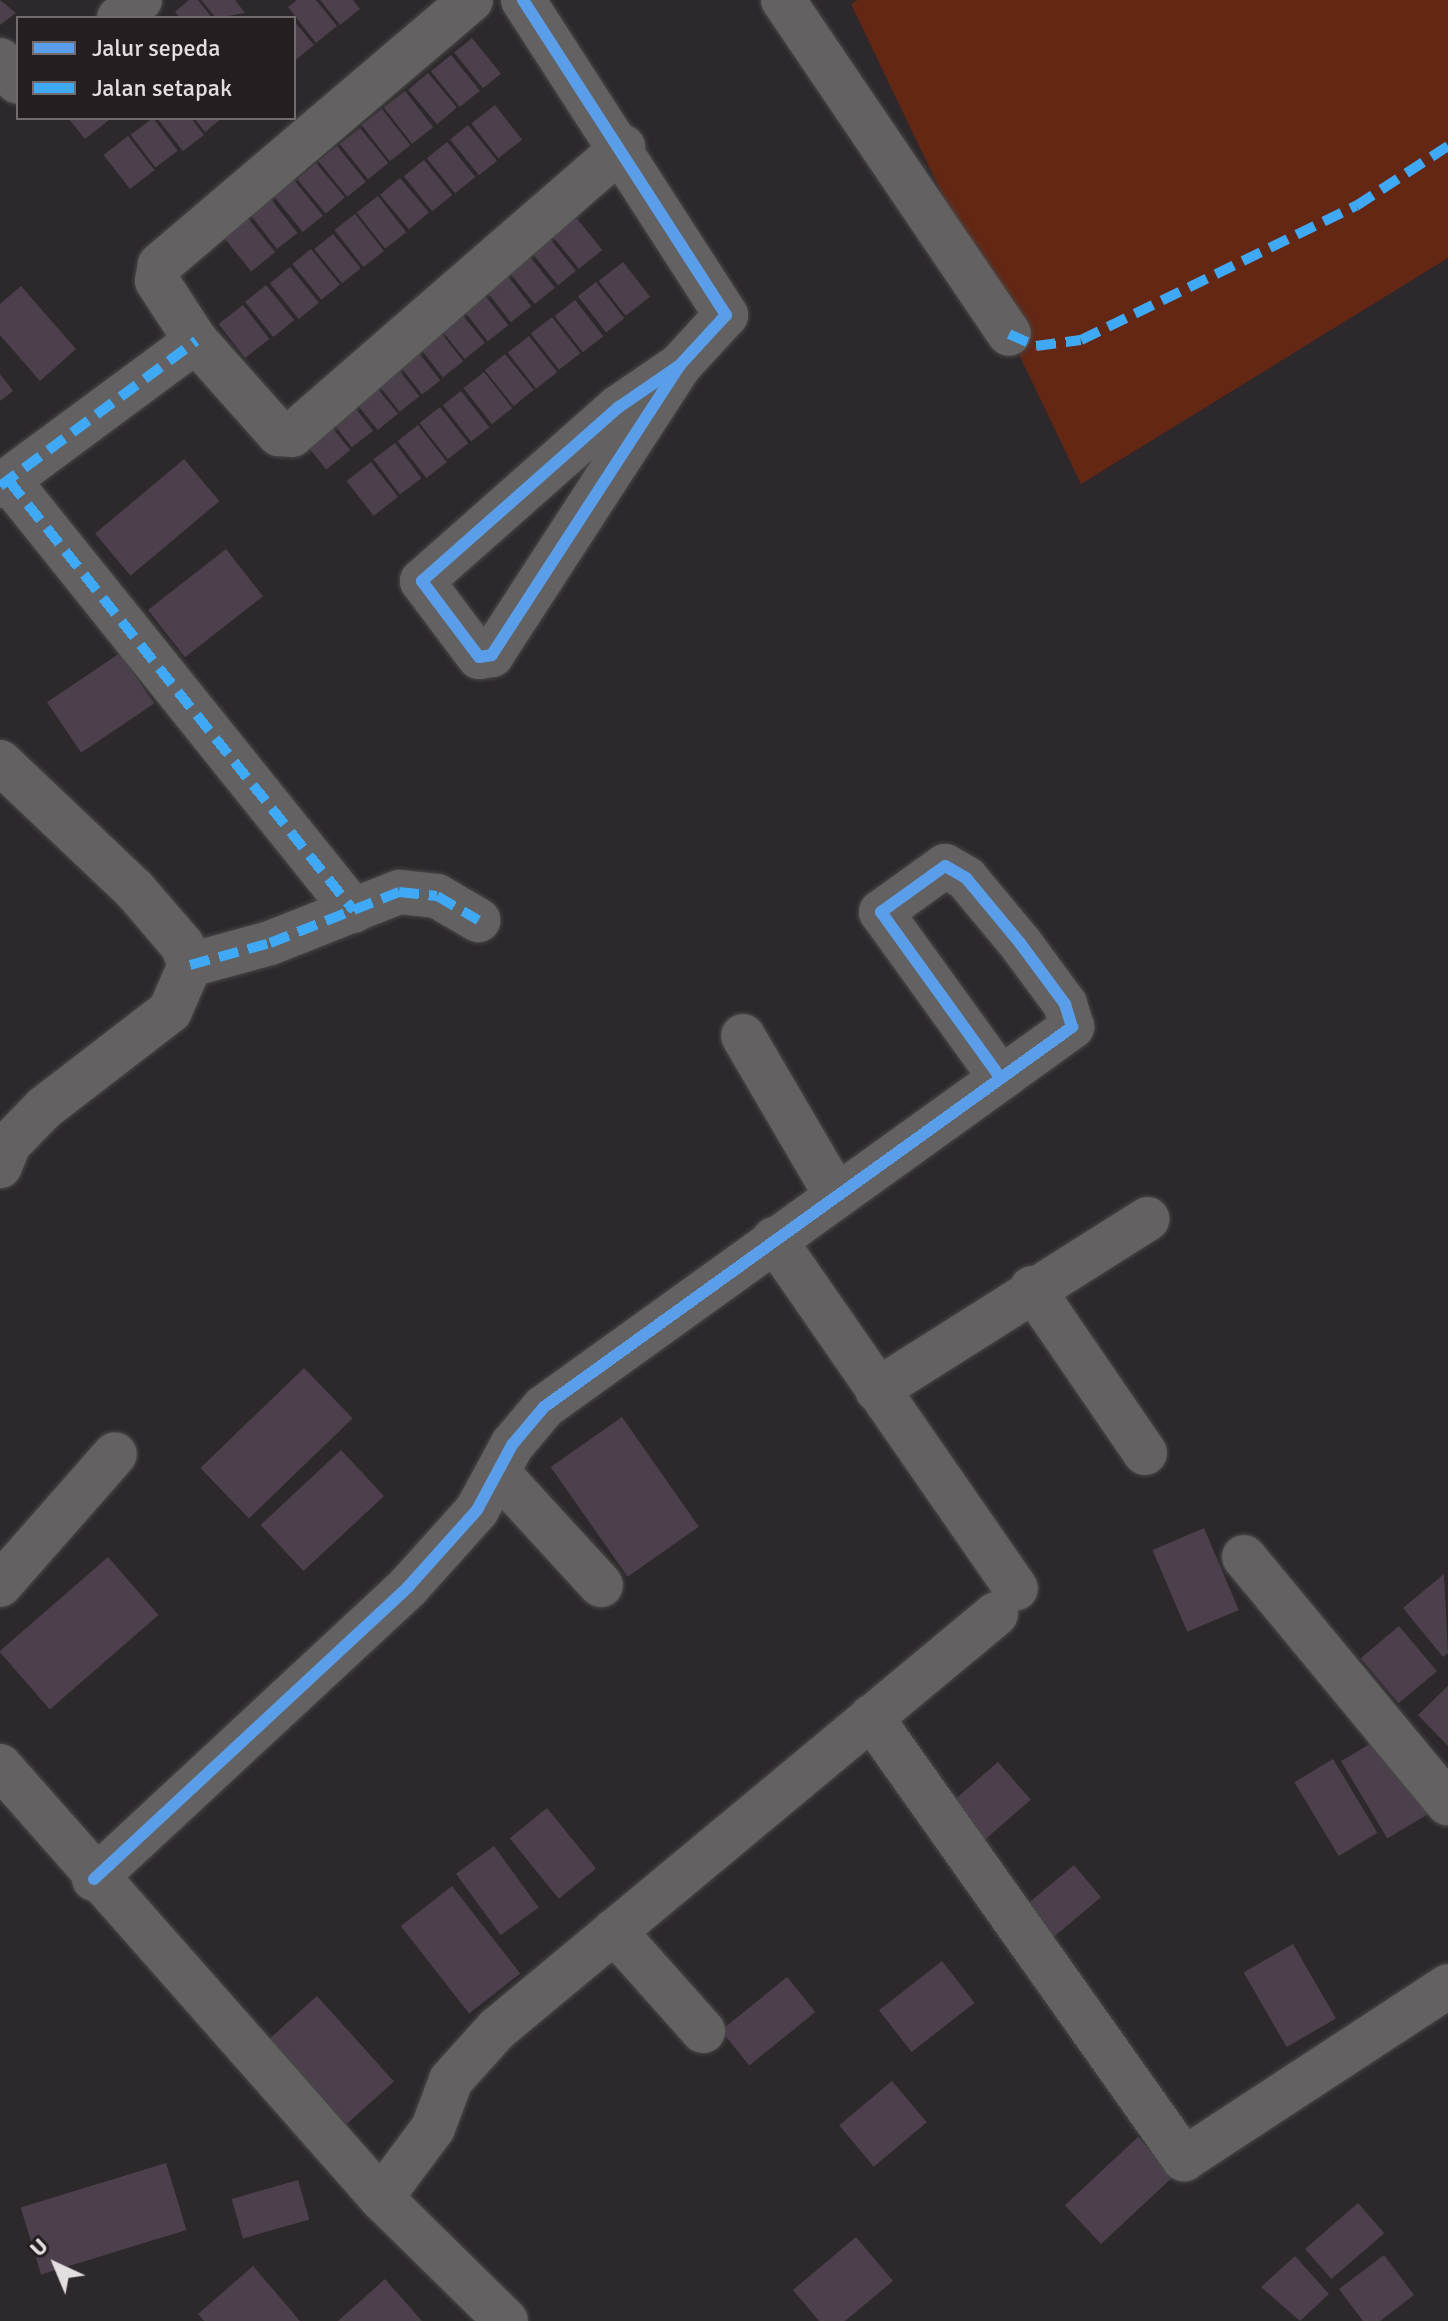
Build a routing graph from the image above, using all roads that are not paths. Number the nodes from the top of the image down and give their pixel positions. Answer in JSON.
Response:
{"nodes":[{"id":1,"x":140,"y":0,"type":"edge"},
{"id":2,"x":471,"y":0,"type":"edge"},
{"id":3,"x":523,"y":0,"type":"edge"},
{"id":4,"x":783,"y":0,"type":"edge"},
{"id":5,"x":121,"y":16,"type":"edge"},
{"id":6,"x":0,"y":60,"type":"edge"},
{"id":7,"x":16,"y":80,"type":"edge"},
{"id":8,"x":623,"y":147,"type":"junction"},
{"id":9,"x":1009,"y":334,"type":"dead end"},
{"id":10,"x":196,"y":341,"type":"junction"},
{"id":11,"x":680,"y":365,"type":"junction"},
{"id":12,"x":4,"y":484,"type":"edge"},
{"id":13,"x":5,"y":776,"type":"edge"},
{"id":14,"x":354,"y":911,"type":"junction"},
{"id":15,"x":478,"y":920,"type":"dead end"},
{"id":16,"x":190,"y":965,"type":"junction"},
{"id":17,"x":743,"y":1036,"type":"dead end"},
{"id":18,"x":1000,"y":1077,"type":"junction"},
{"id":19,"x":0,"y":1166,"type":"edge"},
{"id":20,"x":836,"y":1195,"type":"junction"},
{"id":21,"x":1148,"y":1219,"type":"dead end"},
{"id":22,"x":774,"y":1239,"type":"junction"},
{"id":23,"x":1032,"y":1288,"type":"junction"},
{"id":24,"x":877,"y":1390,"type":"junction"},
{"id":25,"x":1145,"y":1453,"type":"dead end"},
{"id":26,"x":115,"y":1454,"type":"dead end"},
{"id":27,"x":501,"y":1476,"type":"junction"},
{"id":28,"x":1244,"y":1557,"type":"dead end"},
{"id":29,"x":0,"y":1585,"type":"edge"},
{"id":30,"x":601,"y":1585,"type":"dead end"},
{"id":31,"x":871,"y":1717,"type":"junction"},
{"id":32,"x":0,"y":1766,"type":"edge"},
{"id":33,"x":1448,"y":1804,"type":"edge"},
{"id":34,"x":94,"y":1879,"type":"junction"},
{"id":35,"x":614,"y":1931,"type":"junction"},
{"id":36,"x":1448,"y":1986,"type":"edge"},
{"id":37,"x":703,"y":2031,"type":"dead end"},
{"id":38,"x":381,"y":2198,"type":"junction"},
{"id":39,"x":506,"y":2321,"type":"edge"}],
"edges":[{"from":1,"to":5,"type":"street"},
{"from":2,"to":10,"type":"street"},
{"from":3,"to":8,"type":"street"},
{"from":4,"to":9,"type":"street"},
{"from":6,"to":7,"type":"street"},
{"from":8,"to":10,"type":"street"},
{"from":8,"to":11,"type":"street"},
{"from":10,"to":12,"type":"street"},
{"from":11,"to":11,"type":"street"},
{"from":12,"to":14,"type":"street"},
{"from":13,"to":16,"type":"street"},
{"from":14,"to":15,"type":"street"},
{"from":14,"to":16,"type":"street"},
{"from":16,"to":19,"type":"street"},
{"from":17,"to":20,"type":"street"},
{"from":18,"to":18,"type":"street"},
{"from":18,"to":20,"type":"street"},
{"from":20,"to":22,"type":"street"},
{"from":21,"to":23,"type":"street"},
{"from":22,"to":24,"type":"street"},
{"from":22,"to":27,"type":"street"},
{"from":23,"to":24,"type":"street"},
{"from":23,"to":25,"type":"street"},
{"from":24,"to":31,"type":"street"},
{"from":26,"to":29,"type":"street"},
{"from":27,"to":30,"type":"street"},
{"from":27,"to":34,"type":"street"},
{"from":28,"to":33,"type":"street"},
{"from":31,"to":35,"type":"street"},
{"from":31,"to":36,"type":"street"},
{"from":32,"to":34,"type":"street"},
{"from":34,"to":38,"type":"street"},
{"from":35,"to":37,"type":"street"},
{"from":35,"to":38,"type":"street"},
{"from":38,"to":39,"type":"street"}]}
